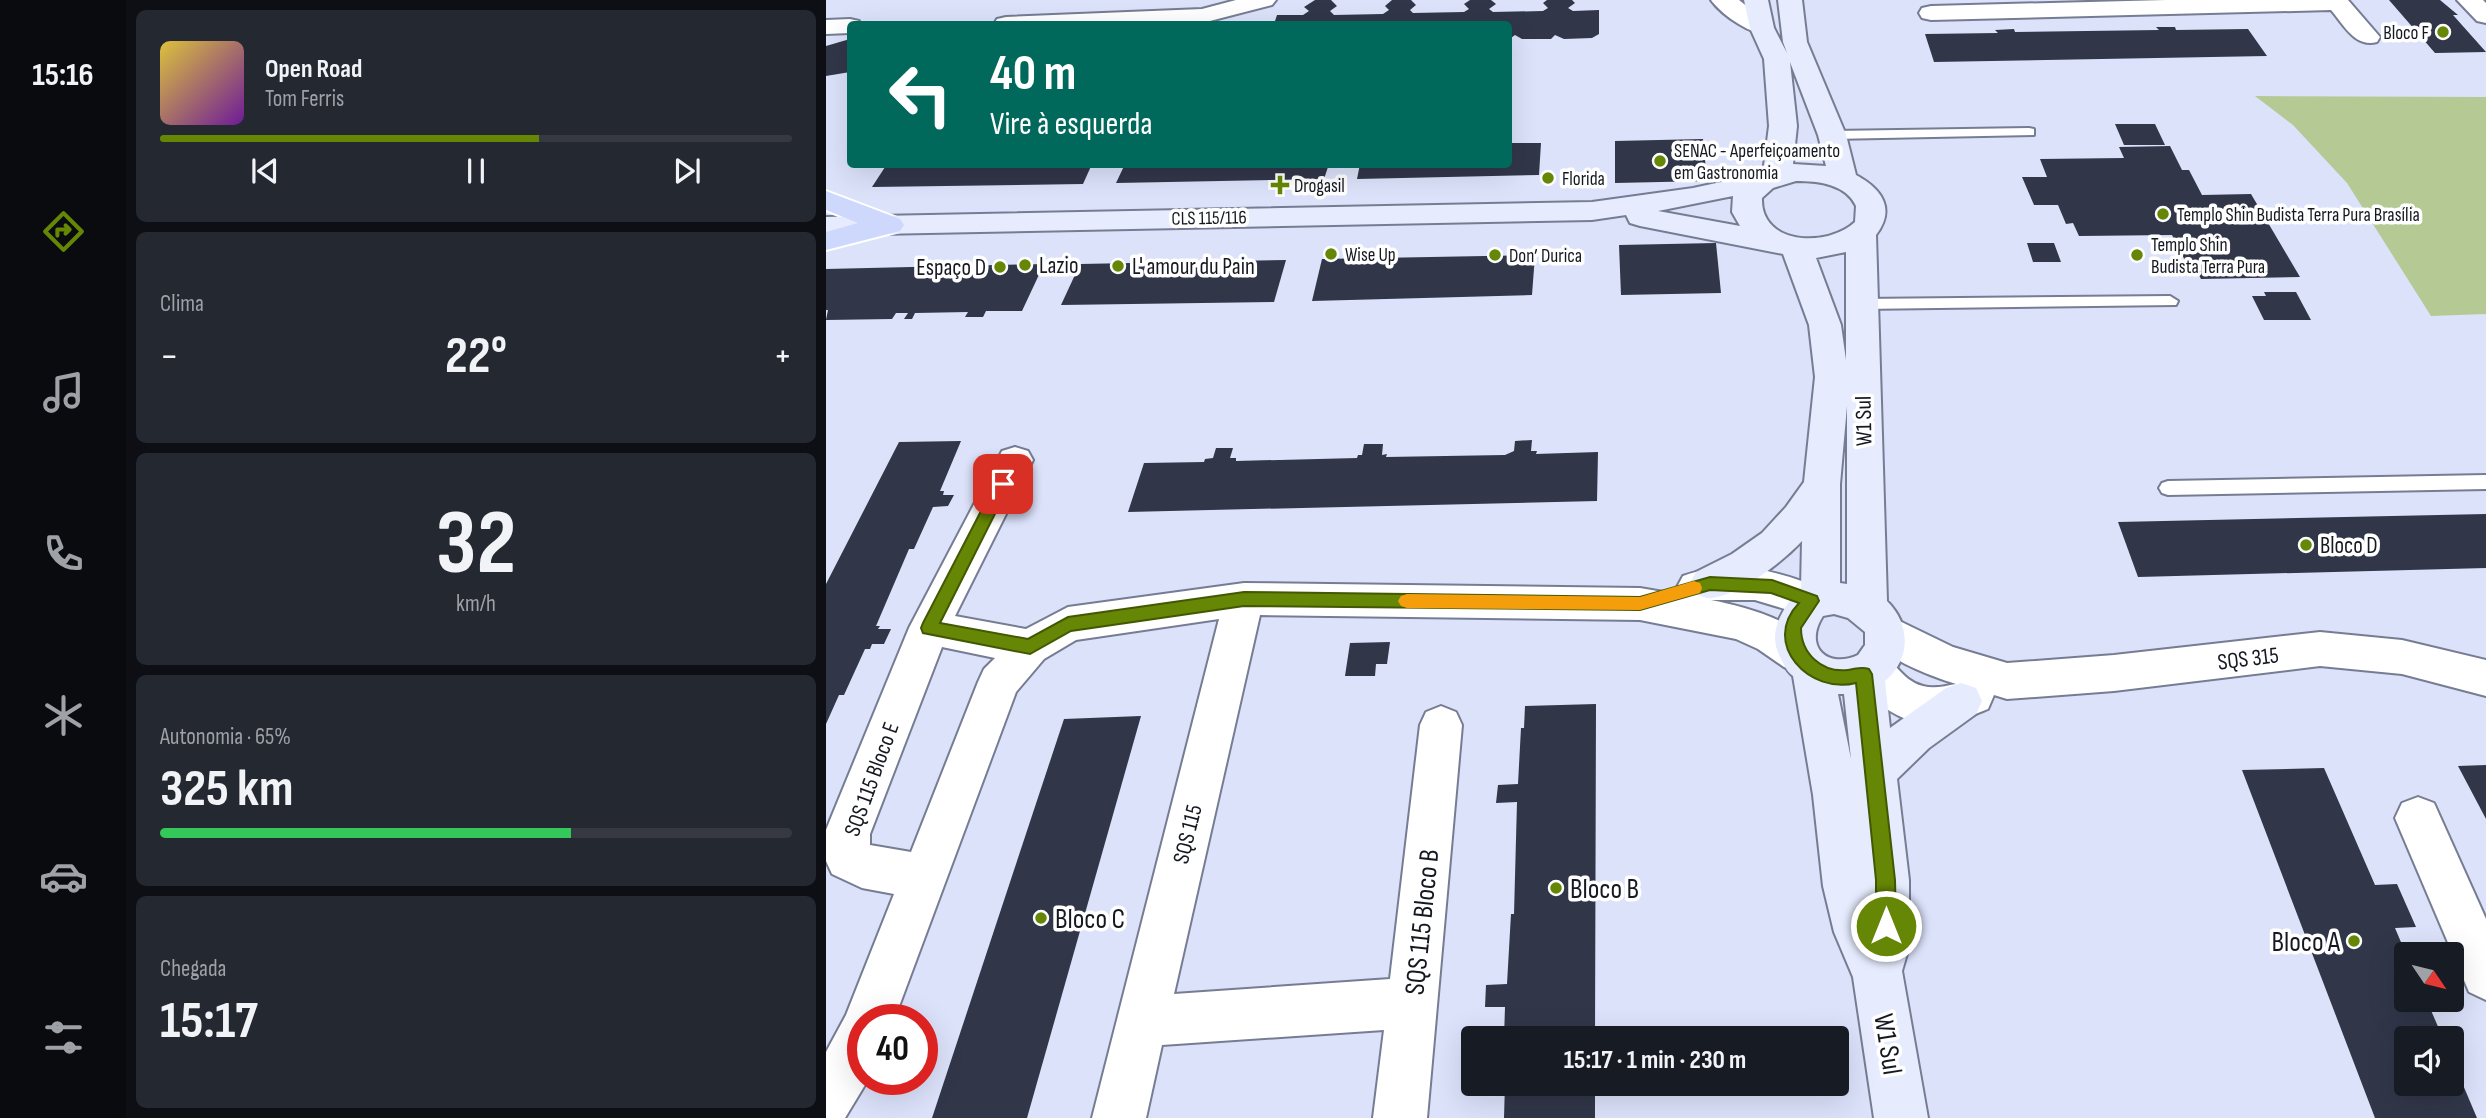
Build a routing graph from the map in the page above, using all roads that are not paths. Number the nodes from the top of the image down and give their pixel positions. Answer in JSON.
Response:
{"nodes":[{"id":1,"x":1093,"y":0,"type":"edge"},
{"id":2,"x":1264,"y":0,"type":"edge"},
{"id":3,"x":1723,"y":0,"type":"edge"},
{"id":4,"x":1756,"y":0,"type":"edge"},
{"id":5,"x":1790,"y":0,"type":"edge"},
{"id":6,"x":2469,"y":0,"type":"edge"},
{"id":7,"x":2336,"y":2,"type":"edge"},
{"id":8,"x":1931,"y":13,"type":"dead end"},
{"id":9,"x":2486,"y":16,"type":"edge"},
{"id":10,"x":1080,"y":21,"type":"edge"},
{"id":11,"x":1114,"y":21,"type":"edge"},
{"id":12,"x":847,"y":26,"type":"edge"},
{"id":13,"x":826,"y":27,"type":"edge"},
{"id":14,"x":1762,"y":28,"type":"junction"},
{"id":15,"x":2368,"y":37,"type":"dead end"},
{"id":16,"x":2029,"y":132,"type":"dead end"},
{"id":17,"x":1832,"y":135,"type":"junction"},
{"id":18,"x":1770,"y":178,"type":"junction"},
{"id":19,"x":1843,"y":179,"type":"junction"},
{"id":20,"x":826,"y":200,"type":"edge"},
{"id":21,"x":1592,"y":211,"type":"junction"},
{"id":22,"x":889,"y":225,"type":"junction"},
{"id":23,"x":826,"y":226,"type":"edge"},
{"id":24,"x":1861,"y":234,"type":"junction"},
{"id":25,"x":826,"y":241,"type":"edge"},
{"id":26,"x":1788,"y":246,"type":"junction"},
{"id":27,"x":2170,"y":301,"type":"dead end"},
{"id":28,"x":1861,"y":304,"type":"junction"},
{"id":29,"x":1015,"y":460,"type":"dead end"},
{"id":30,"x":2486,"y":482,"type":"edge"},
{"id":31,"x":1822,"y":484,"type":"junction"},
{"id":32,"x":2168,"y":488,"type":"dead end"},
{"id":33,"x":1710,"y":583,"type":"junction"},
{"id":34,"x":1244,"y":599,"type":"junction"},
{"id":35,"x":1815,"y":600,"type":"junction"},
{"id":36,"x":1640,"y":604,"type":"junction"},
{"id":37,"x":929,"y":628,"type":"junction"},
{"id":38,"x":1872,"y":645,"type":"junction"},
{"id":39,"x":1030,"y":647,"type":"junction"},
{"id":40,"x":1805,"y":662,"type":"junction"},
{"id":41,"x":2486,"y":678,"type":"edge"},
{"id":42,"x":2007,"y":681,"type":"junction"},
{"id":43,"x":1961,"y":701,"type":"junction"},
{"id":44,"x":1441,"y":725,"type":"dead end"},
{"id":45,"x":1872,"y":774,"type":"junction"},
{"id":46,"x":2418,"y":818,"type":"dead end"},
{"id":47,"x":924,"y":877,"type":"junction"},
{"id":48,"x":1877,"y":971,"type":"junction"},
{"id":49,"x":2486,"y":975,"type":"edge"},
{"id":50,"x":1413,"y":1003,"type":"junction"},
{"id":51,"x":875,"y":1004,"type":"edge"},
{"id":52,"x":1142,"y":1021,"type":"junction"},
{"id":53,"x":847,"y":1067,"type":"edge"},
{"id":54,"x":826,"y":1099,"type":"edge"},
{"id":55,"x":1119,"y":1118,"type":"edge"},
{"id":56,"x":1400,"y":1118,"type":"edge"},
{"id":57,"x":1901,"y":1118,"type":"edge"}],
"edges":[{"from":1,"to":10,"type":"street"},
{"from":2,"to":11,"type":"street"},
{"from":3,"to":14,"type":"street"},
{"from":4,"to":14,"type":"street"},
{"from":5,"to":17,"type":"street"},
{"from":6,"to":9,"type":"street"},
{"from":7,"to":8,"type":"street"},
{"from":7,"to":15,"type":"street"},
{"from":12,"to":13,"type":"street"},
{"from":14,"to":18,"type":"street"},
{"from":16,"to":17,"type":"lane"},
{"from":17,"to":19,"type":"street"},
{"from":18,"to":19,"type":"street"},
{"from":18,"to":21,"type":"street","name":"CLS 115/116"},
{"from":18,"to":26,"type":"street"},
{"from":19,"to":24,"type":"street"},
{"from":20,"to":22,"type":"main road"},
{"from":21,"to":22,"type":"street","name":"CLS 115/116"},
{"from":21,"to":26,"type":"street","name":"CLS 115/116"},
{"from":22,"to":23,"type":"street","name":"CLS 115/116"},
{"from":22,"to":25,"type":"main road"},
{"from":24,"to":26,"type":"street"},
{"from":24,"to":28,"type":"street","name":"W1 Sul"},
{"from":26,"to":31,"type":"street","name":"W1 Sul"},
{"from":27,"to":28,"type":"lane"},
{"from":28,"to":38,"type":"street","name":"W1 Sul"},
{"from":29,"to":37,"type":"street"},
{"from":30,"to":32,"type":"lane"},
{"from":31,"to":33,"type":"street"},
{"from":31,"to":35,"type":"street","name":"W1 Sul"},
{"from":33,"to":35,"type":"street"},
{"from":33,"to":36,"type":"street"},
{"from":34,"to":36,"type":"street"},
{"from":34,"to":39,"type":"street"},
{"from":34,"to":52,"type":"street","name":"SQS 115"},
{"from":35,"to":38,"type":"street"},
{"from":35,"to":40,"type":"street"},
{"from":36,"to":40,"type":"street"},
{"from":37,"to":39,"type":"street"},
{"from":37,"to":47,"type":"street","name":"SQS 115 Bloco E"},
{"from":38,"to":40,"type":"street"},
{"from":38,"to":42,"type":"street","name":"SQS 315"},
{"from":38,"to":43,"type":"street","name":"SQS 315"},
{"from":38,"to":45,"type":"street","name":"W1 Sul"},
{"from":39,"to":47,"type":"street"},
{"from":40,"to":48,"type":"street","name":"W1 Sul"},
{"from":41,"to":42,"type":"street","name":"SQS 315"},
{"from":42,"to":43,"type":"street","name":"SQS 315"},
{"from":43,"to":45,"type":"street"},
{"from":44,"to":50,"type":"street","name":"SQS 115 Bloco B"},
{"from":45,"to":48,"type":"street","name":"W1 Sul"},
{"from":46,"to":49,"type":"street"},
{"from":47,"to":51,"type":"street"},
{"from":48,"to":57,"type":"street","name":"W1 Sul"},
{"from":50,"to":52,"type":"street"},
{"from":50,"to":56,"type":"street","name":"SQS 115 Bloco B"},
{"from":52,"to":55,"type":"street","name":"SQS 115"},
{"from":53,"to":54,"type":"street"}]}
